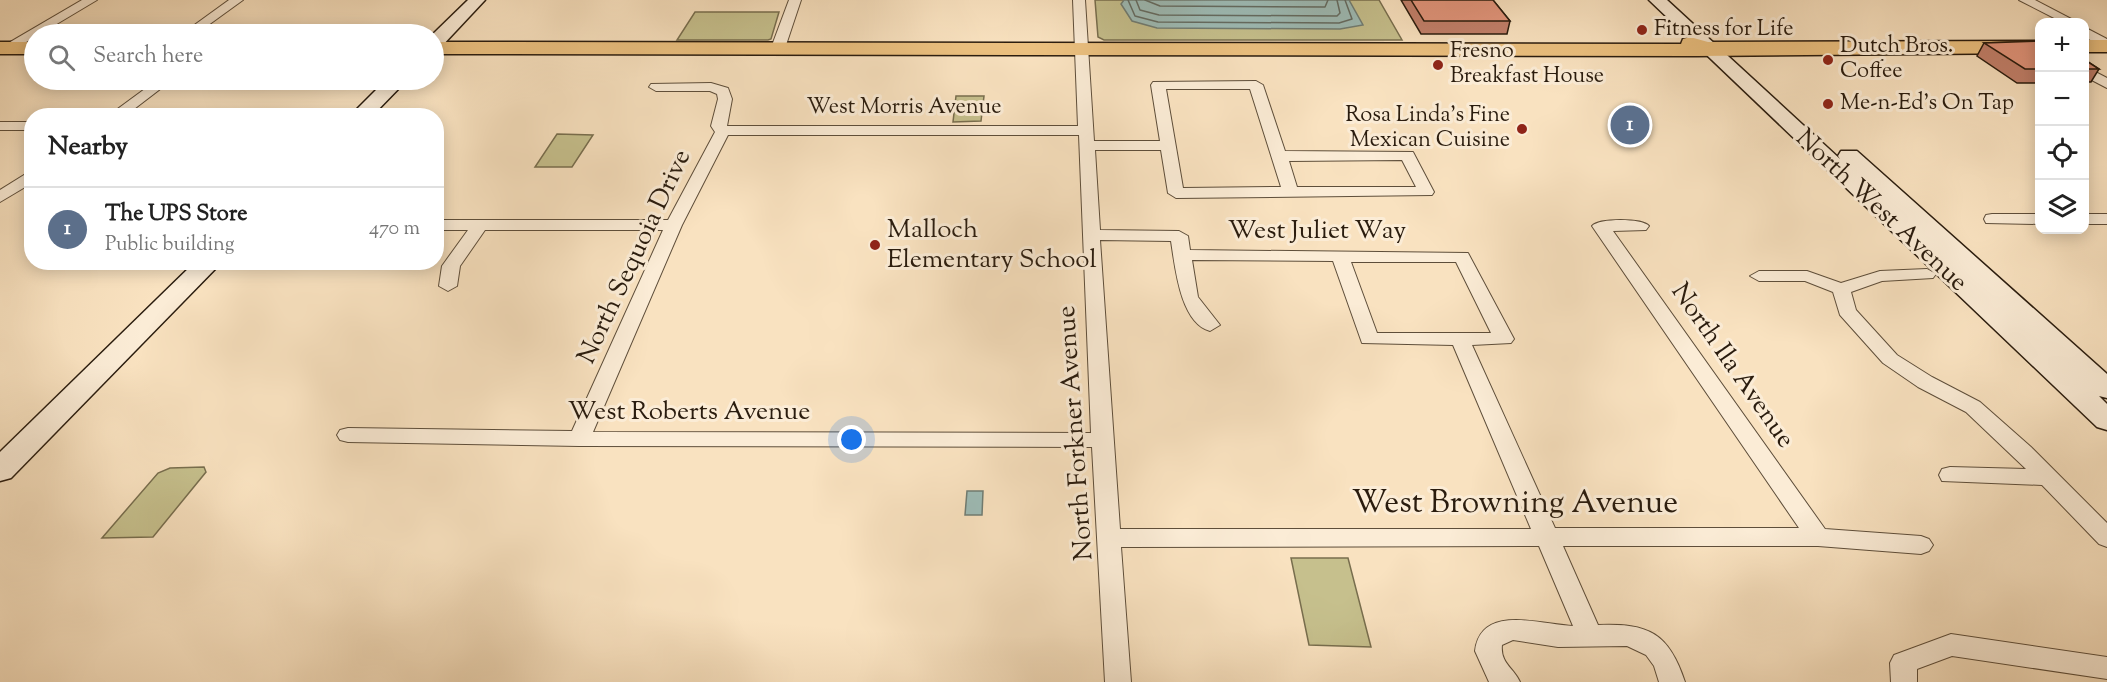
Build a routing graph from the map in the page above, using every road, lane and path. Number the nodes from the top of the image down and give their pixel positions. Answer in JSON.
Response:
{"nodes":[{"id":1,"x":91,"y":0,"type":"edge"},
{"id":2,"x":237,"y":0,"type":"edge"},
{"id":3,"x":246,"y":0,"type":"edge"},
{"id":4,"x":477,"y":0,"type":"edge"},
{"id":5,"x":795,"y":0,"type":"edge"},
{"id":6,"x":1079,"y":0,"type":"edge"},
{"id":7,"x":1657,"y":0,"type":"edge"},
{"id":8,"x":1677,"y":0,"type":"edge"},
{"id":9,"x":2025,"y":0,"type":"edge"},
{"id":10,"x":225,"y":12,"type":"junction"},
{"id":11,"x":2063,"y":18,"type":"edge"},
{"id":12,"x":48,"y":24,"type":"edge"},
{"id":13,"x":205,"y":24,"type":"edge"},
{"id":14,"x":211,"y":24,"type":"edge"},
{"id":15,"x":2089,"y":34,"type":"edge"},
{"id":16,"x":444,"y":35,"type":"edge"},
{"id":17,"x":24,"y":37,"type":"edge"},
{"id":18,"x":2107,"y":45,"type":"edge"},
{"id":19,"x":444,"y":46,"type":"edge"},
{"id":20,"x":2035,"y":46,"type":"edge"},
{"id":21,"x":2089,"y":46,"type":"edge"},
{"id":22,"x":1082,"y":47,"type":"junction"},
{"id":23,"x":4,"y":48,"type":"edge"},
{"id":24,"x":24,"y":48,"type":"edge"},
{"id":25,"x":778,"y":48,"type":"junction"},
{"id":26,"x":1707,"y":48,"type":"junction"},
{"id":27,"x":1730,"y":48,"type":"junction"},
{"id":28,"x":2088,"y":72,"type":"edge"},
{"id":29,"x":2107,"y":84,"type":"edge"},
{"id":30,"x":656,"y":87,"type":"dead end"},
{"id":31,"x":151,"y":90,"type":"edge"},
{"id":32,"x":387,"y":90,"type":"edge"},
{"id":33,"x":126,"y":108,"type":"edge"},
{"id":34,"x":368,"y":108,"type":"edge"},
{"id":35,"x":0,"y":126,"type":"edge"},
{"id":36,"x":24,"y":126,"type":"edge"},
{"id":37,"x":723,"y":131,"type":"junction"},
{"id":38,"x":1086,"y":138,"type":"junction"},
{"id":39,"x":1167,"y":141,"type":"junction"},
{"id":40,"x":1280,"y":156,"type":"junction"},
{"id":41,"x":24,"y":180,"type":"edge"},
{"id":42,"x":1291,"y":192,"type":"junction"},
{"id":43,"x":1861,"y":192,"type":"junction"},
{"id":44,"x":0,"y":197,"type":"edge"},
{"id":45,"x":1992,"y":219,"type":"dead end"},
{"id":46,"x":2035,"y":219,"type":"edge"},
{"id":47,"x":2089,"y":219,"type":"edge"},
{"id":48,"x":2107,"y":219,"type":"edge"},
{"id":49,"x":444,"y":225,"type":"edge"},
{"id":50,"x":480,"y":225,"type":"junction"},
{"id":51,"x":674,"y":225,"type":"junction"},
{"id":52,"x":1640,"y":226,"type":"dead end"},
{"id":53,"x":1091,"y":240,"type":"junction"},
{"id":54,"x":1180,"y":245,"type":"junction"},
{"id":55,"x":1340,"y":256,"type":"junction"},
{"id":56,"x":202,"y":270,"type":"edge"},
{"id":57,"x":1927,"y":274,"type":"dead end"},
{"id":58,"x":1759,"y":276,"type":"dead end"},
{"id":59,"x":448,"y":286,"type":"dead end"},
{"id":60,"x":1841,"y":289,"type":"junction"},
{"id":61,"x":1210,"y":325,"type":"dead end"},
{"id":62,"x":2049,"y":337,"type":"junction"},
{"id":63,"x":1460,"y":339,"type":"junction"},
{"id":64,"x":2107,"y":389,"type":"edge"},
{"id":65,"x":2107,"y":420,"type":"edge"},
{"id":66,"x":348,"y":435,"type":"dead end"},
{"id":67,"x":579,"y":439,"type":"junction"},
{"id":68,"x":1102,"y":441,"type":"junction"},
{"id":69,"x":0,"y":470,"type":"edge"},
{"id":70,"x":1950,"y":475,"type":"dead end"},
{"id":71,"x":2047,"y":477,"type":"junction"},
{"id":72,"x":2102,"y":528,"type":"edge"},
{"id":73,"x":1545,"y":537,"type":"junction"},
{"id":74,"x":1818,"y":537,"type":"junction"},
{"id":75,"x":1109,"y":538,"type":"junction"},
{"id":76,"x":1921,"y":545,"type":"dead end"},
{"id":77,"x":1589,"y":634,"type":"junction"},
{"id":78,"x":2107,"y":668,"type":"edge"},
{"id":79,"x":1118,"y":682,"type":"edge"},
{"id":80,"x":1507,"y":682,"type":"edge"},
{"id":81,"x":1672,"y":682,"type":"edge"},
{"id":82,"x":1904,"y":682,"type":"edge"}],
"edges":[{"from":1,"to":12,"type":"street"},
{"from":2,"to":10,"type":"street"},
{"from":3,"to":10,"type":"street"},
{"from":4,"to":16,"type":"main road"},
{"from":5,"to":25,"type":"street"},
{"from":6,"to":22,"type":"street","name":"North Forkner Avenue"},
{"from":7,"to":26,"type":"main road","name":"North West Avenue"},
{"from":8,"to":27,"type":"main road","name":"North West Avenue"},
{"from":9,"to":11,"type":"street"},
{"from":10,"to":13,"type":"street"},
{"from":10,"to":14,"type":"street"},
{"from":15,"to":18,"type":"street"},
{"from":17,"to":23,"type":"street"},
{"from":18,"to":21,"type":"main road"},
{"from":19,"to":25,"type":"main road"},
{"from":20,"to":27,"type":"main road"},
{"from":22,"to":25,"type":"main road"},
{"from":22,"to":26,"type":"main road"},
{"from":22,"to":38,"type":"street","name":"North Forkner Avenue"},
{"from":23,"to":24,"type":"main road"},
{"from":26,"to":27,"type":"main road"},
{"from":26,"to":43,"type":"main road","name":"North West Avenue"},
{"from":27,"to":62,"type":"main road","name":"North West Avenue"},
{"from":28,"to":29,"type":"street"},
{"from":30,"to":37,"type":"street"},
{"from":31,"to":33,"type":"street"},
{"from":32,"to":34,"type":"main road"},
{"from":35,"to":36,"type":"street"},
{"from":37,"to":38,"type":"street","name":"West Morris Avenue"},
{"from":37,"to":51,"type":"street","name":"North Sequoia Drive"},
{"from":38,"to":39,"type":"street","name":"West Morris Avenue"},
{"from":38,"to":53,"type":"street","name":"North Forkner Avenue"},
{"from":39,"to":40,"type":"street"},
{"from":39,"to":42,"type":"street"},
{"from":40,"to":42,"type":"street"},
{"from":40,"to":42,"type":"street"},
{"from":41,"to":44,"type":"street"},
{"from":43,"to":62,"type":"main road"},
{"from":43,"to":65,"type":"main road","name":"North West Avenue"},
{"from":45,"to":46,"type":"street"},
{"from":47,"to":48,"type":"street"},
{"from":49,"to":50,"type":"street"},
{"from":50,"to":51,"type":"street"},
{"from":50,"to":59,"type":"street"},
{"from":51,"to":67,"type":"street","name":"North Sequoia Drive"},
{"from":52,"to":74,"type":"street","name":"North Ila Avenue"},
{"from":53,"to":54,"type":"street","name":"West Juliet Way"},
{"from":53,"to":68,"type":"street","name":"North Forkner Avenue"},
{"from":54,"to":55,"type":"street","name":"West Juliet Way"},
{"from":54,"to":61,"type":"street"},
{"from":55,"to":63,"type":"street"},
{"from":55,"to":63,"type":"street","name":"West Juliet Way"},
{"from":56,"to":69,"type":"main road"},
{"from":57,"to":60,"type":"street"},
{"from":58,"to":60,"type":"street"},
{"from":60,"to":71,"type":"street"},
{"from":62,"to":64,"type":"main road","name":"North West Avenue"},
{"from":63,"to":73,"type":"street"},
{"from":66,"to":67,"type":"street","name":"West Roberts Avenue"},
{"from":67,"to":68,"type":"street","name":"West Roberts Avenue"},
{"from":68,"to":75,"type":"street","name":"North Forkner Avenue"},
{"from":70,"to":71,"type":"street"},
{"from":71,"to":72,"type":"street"},
{"from":73,"to":74,"type":"street","name":"West Browning Avenue"},
{"from":73,"to":75,"type":"street","name":"West Browning Avenue"},
{"from":73,"to":77,"type":"street"},
{"from":74,"to":76,"type":"street","name":"West Browning Avenue"},
{"from":75,"to":79,"type":"street","name":"North Forkner Avenue"},
{"from":77,"to":80,"type":"street"},
{"from":77,"to":81,"type":"street"},
{"from":78,"to":82,"type":"street"}]}
